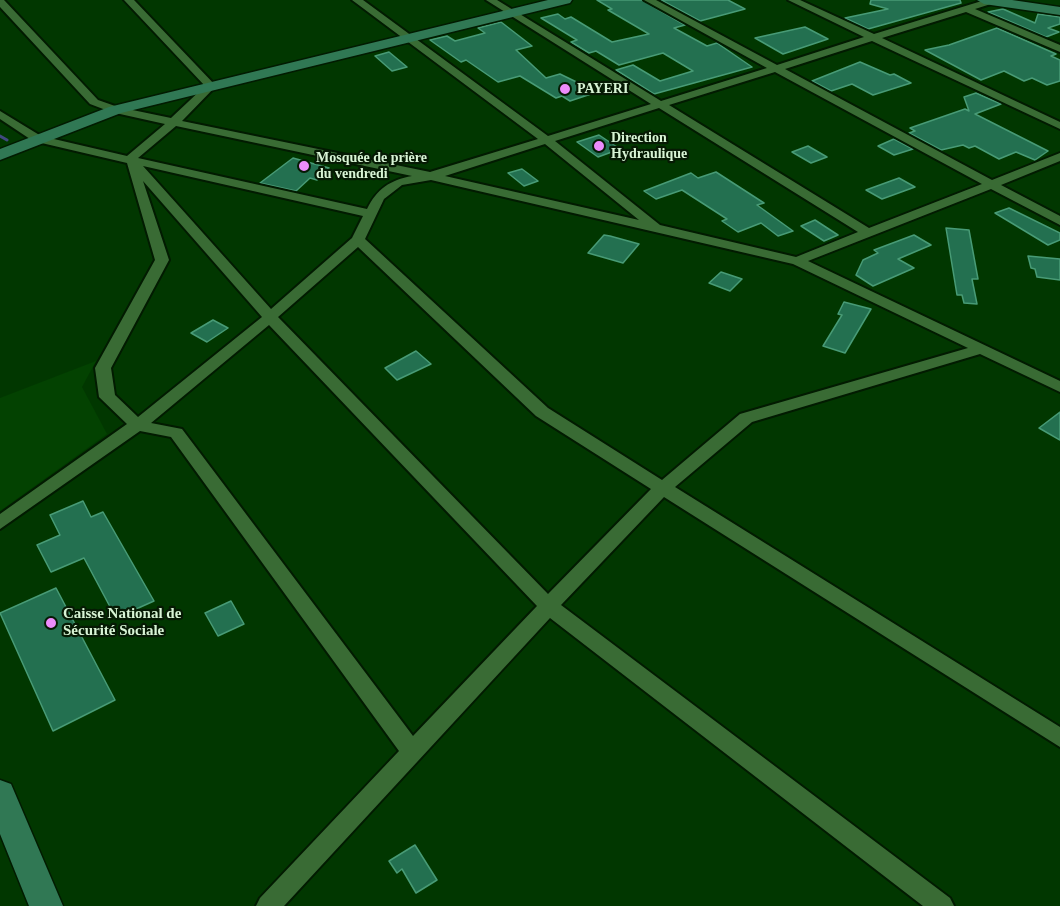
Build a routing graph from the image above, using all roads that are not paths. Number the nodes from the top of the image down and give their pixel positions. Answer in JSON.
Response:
{"nodes":[{"id":1,"x":129,"y":0,"type":"edge"},
{"id":2,"x":357,"y":0,"type":"edge"},
{"id":3,"x":491,"y":0,"type":"edge"},
{"id":4,"x":565,"y":0,"type":"edge"},
{"id":5,"x":649,"y":0,"type":"edge"},
{"id":6,"x":794,"y":0,"type":"edge"},
{"id":7,"x":0,"y":1,"type":"edge"},
{"id":8,"x":987,"y":1,"type":"edge"},
{"id":9,"x":969,"y":10,"type":"junction"},
{"id":10,"x":1060,"y":11,"type":"edge"},
{"id":11,"x":511,"y":13,"type":"junction"},
{"id":12,"x":407,"y":38,"type":"junction"},
{"id":13,"x":874,"y":38,"type":"junction"},
{"id":14,"x":1060,"y":49,"type":"edge"},
{"id":15,"x":776,"y":68,"type":"junction"},
{"id":16,"x":211,"y":86,"type":"junction"},
{"id":17,"x":658,"y":105,"type":"junction"},
{"id":18,"x":115,"y":110,"type":"junction"},
{"id":19,"x":0,"y":114,"type":"edge"},
{"id":20,"x":174,"y":122,"type":"junction"},
{"id":21,"x":1060,"y":126,"type":"edge"},
{"id":22,"x":37,"y":139,"type":"junction"},
{"id":23,"x":547,"y":140,"type":"junction"},
{"id":24,"x":0,"y":154,"type":"edge"},
{"id":25,"x":1060,"y":157,"type":"edge"},
{"id":26,"x":129,"y":159,"type":"junction"},
{"id":27,"x":430,"y":176,"type":"junction"},
{"id":28,"x":990,"y":184,"type":"junction"},
{"id":29,"x":370,"y":214,"type":"junction"},
{"id":30,"x":1060,"y":221,"type":"edge"},
{"id":31,"x":658,"y":229,"type":"junction"},
{"id":32,"x":866,"y":232,"type":"junction"},
{"id":33,"x":357,"y":240,"type":"junction"},
{"id":34,"x":797,"y":261,"type":"junction"},
{"id":35,"x":270,"y":316,"type":"junction"},
{"id":36,"x":982,"y":349,"type":"junction"},
{"id":37,"x":1060,"y":387,"type":"edge"},
{"id":38,"x":137,"y":425,"type":"junction"},
{"id":39,"x":665,"y":487,"type":"junction"},
{"id":40,"x":0,"y":523,"type":"edge"},
{"id":41,"x":548,"y":606,"type":"junction"},
{"id":42,"x":1060,"y":738,"type":"edge"},
{"id":43,"x":412,"y":752,"type":"junction"},
{"id":44,"x":0,"y":794,"type":"edge"},
{"id":45,"x":46,"y":906,"type":"edge"},
{"id":46,"x":268,"y":906,"type":"edge"},
{"id":47,"x":942,"y":906,"type":"edge"}],
"edges":[{"from":1,"to":16,"type":"street"},
{"from":2,"to":12,"type":"street"},
{"from":3,"to":11,"type":"street"},
{"from":4,"to":11,"type":"street"},
{"from":5,"to":15,"type":"street"},
{"from":6,"to":13,"type":"street"},
{"from":7,"to":18,"type":"street"},
{"from":8,"to":9,"type":"street"},
{"from":8,"to":10,"type":"street"},
{"from":9,"to":13,"type":"street"},
{"from":9,"to":14,"type":"street"},
{"from":11,"to":12,"type":"street"},
{"from":11,"to":17,"type":"street"},
{"from":12,"to":16,"type":"street"},
{"from":12,"to":23,"type":"street"},
{"from":13,"to":15,"type":"street"},
{"from":13,"to":21,"type":"street"},
{"from":15,"to":17,"type":"street"},
{"from":15,"to":28,"type":"street"},
{"from":16,"to":18,"type":"street"},
{"from":16,"to":20,"type":"street"},
{"from":17,"to":23,"type":"street"},
{"from":17,"to":32,"type":"street"},
{"from":18,"to":20,"type":"street"},
{"from":18,"to":22,"type":"street"},
{"from":19,"to":22,"type":"street"},
{"from":20,"to":26,"type":"street"},
{"from":20,"to":27,"type":"street"},
{"from":22,"to":24,"type":"street"},
{"from":22,"to":26,"type":"street"},
{"from":23,"to":27,"type":"street"},
{"from":23,"to":31,"type":"street"},
{"from":25,"to":28,"type":"street"},
{"from":26,"to":29,"type":"street"},
{"from":26,"to":35,"type":"street"},
{"from":26,"to":38,"type":"street"},
{"from":27,"to":29,"type":"street"},
{"from":27,"to":31,"type":"street"},
{"from":28,"to":30,"type":"street"},
{"from":28,"to":32,"type":"street"},
{"from":29,"to":33,"type":"street"},
{"from":31,"to":34,"type":"street"},
{"from":32,"to":34,"type":"street"},
{"from":33,"to":35,"type":"street"},
{"from":33,"to":39,"type":"street"},
{"from":34,"to":36,"type":"street"},
{"from":35,"to":38,"type":"street"},
{"from":35,"to":41,"type":"street"},
{"from":36,"to":37,"type":"street"},
{"from":36,"to":39,"type":"street"},
{"from":38,"to":40,"type":"street"},
{"from":38,"to":43,"type":"street"},
{"from":39,"to":41,"type":"street"},
{"from":39,"to":42,"type":"street"},
{"from":41,"to":43,"type":"street"},
{"from":41,"to":47,"type":"street"},
{"from":43,"to":46,"type":"street"},
{"from":44,"to":45,"type":"street"}]}
